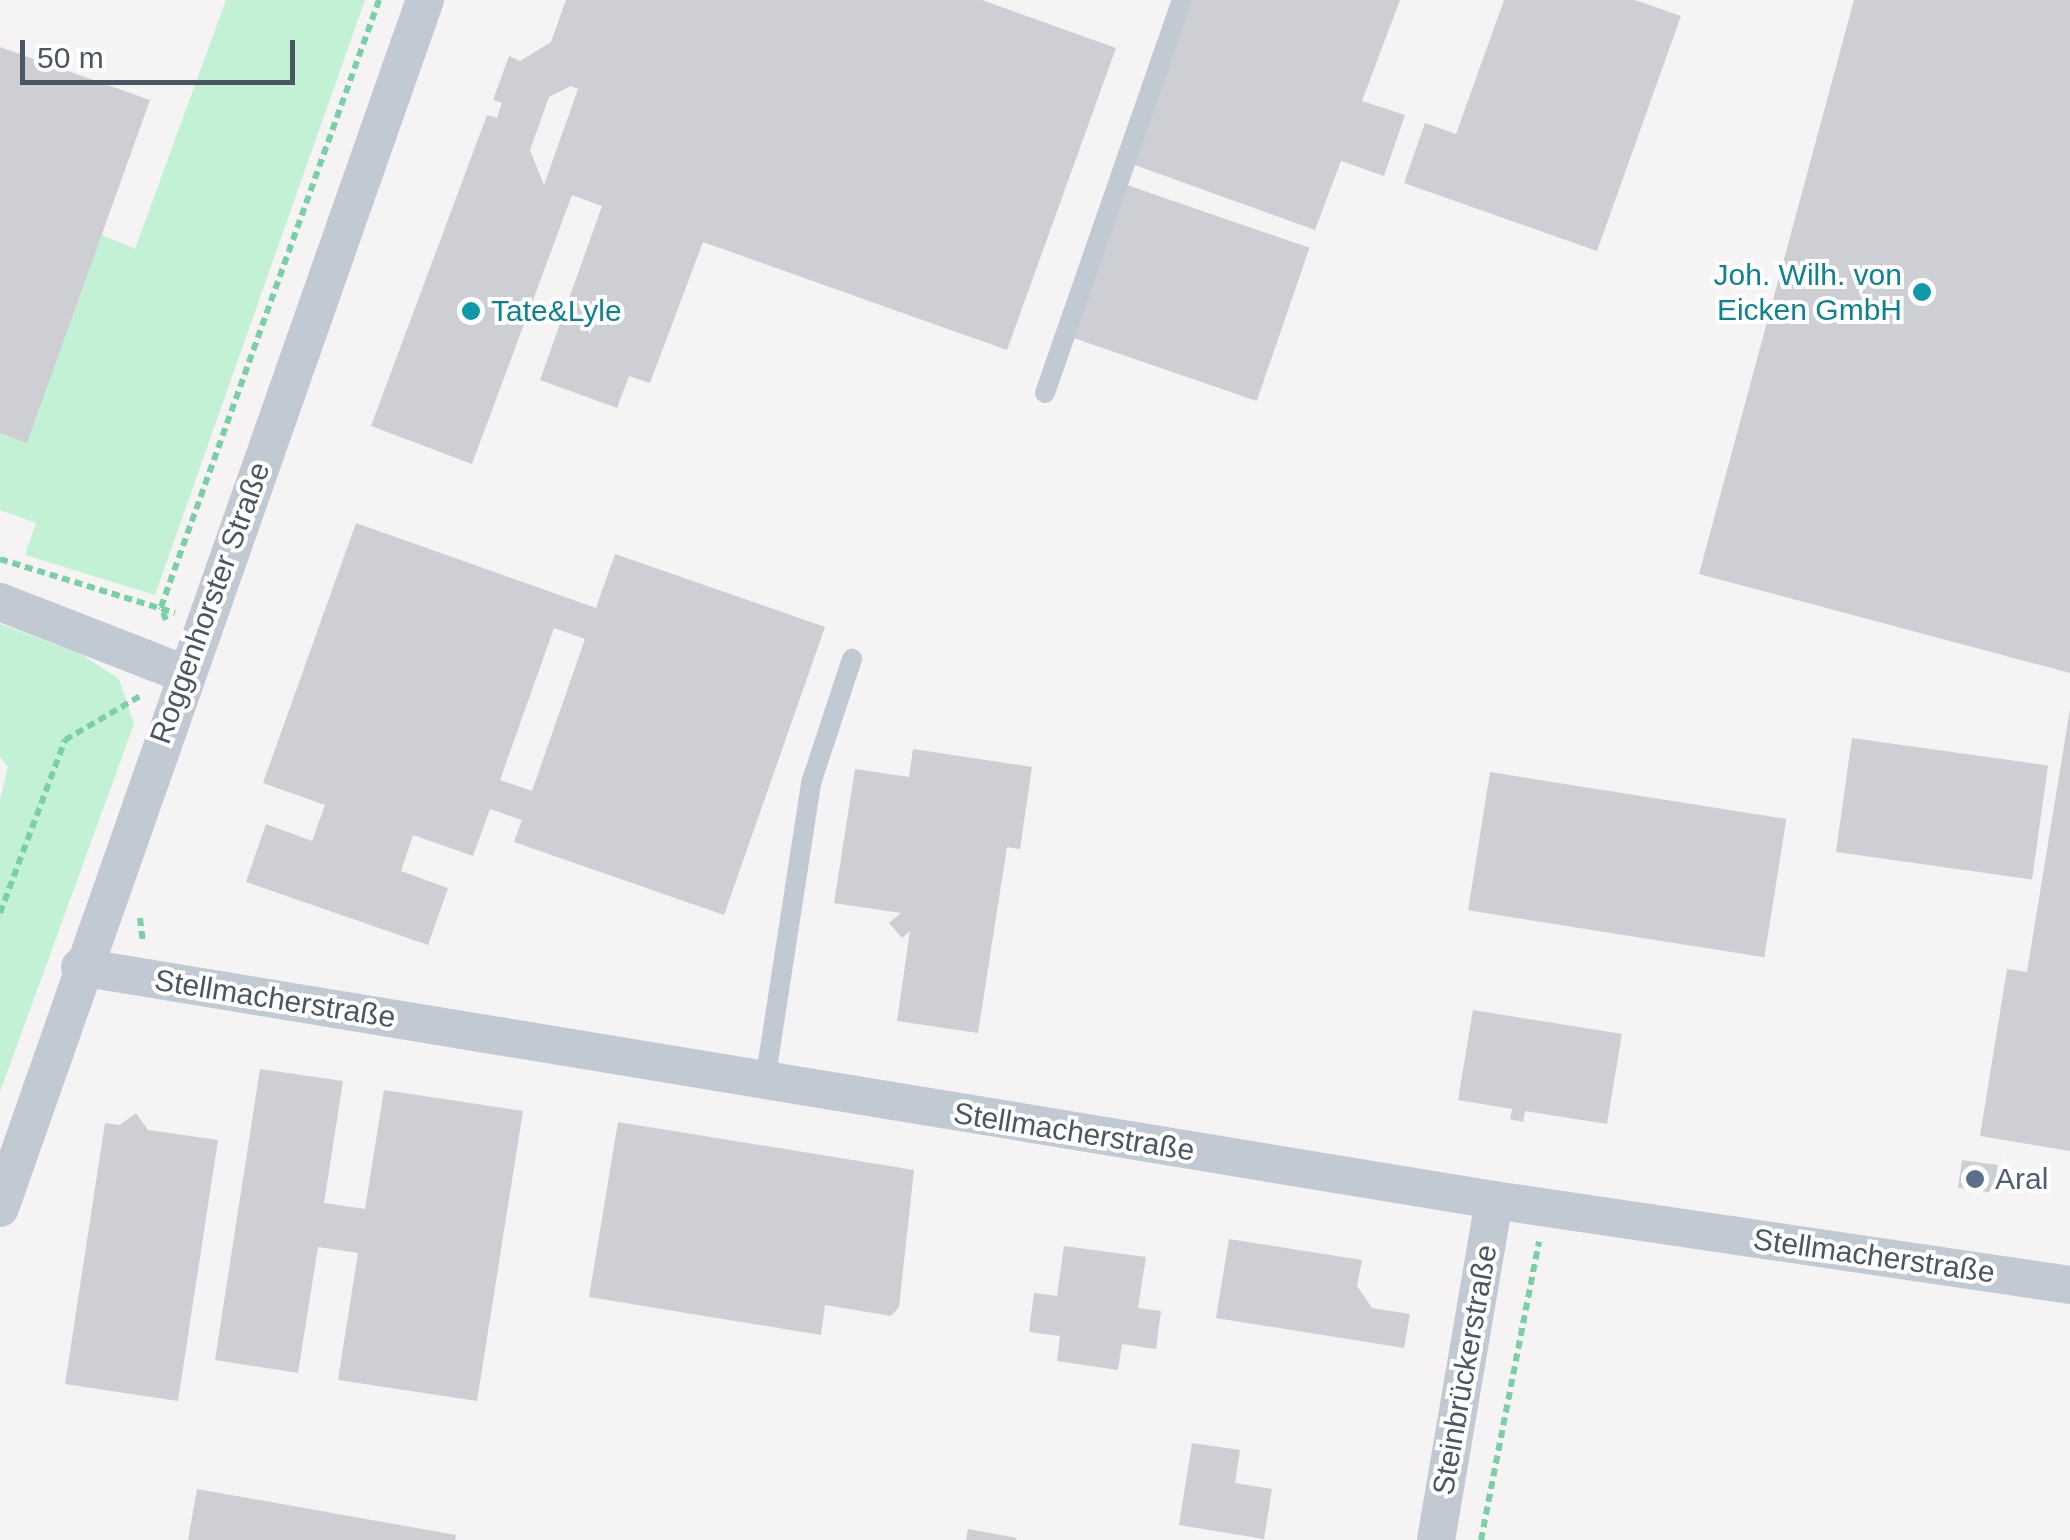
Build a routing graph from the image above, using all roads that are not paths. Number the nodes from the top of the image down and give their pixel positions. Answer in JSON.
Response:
{"nodes":[{"id":1,"x":425,"y":0,"type":"edge"},
{"id":2,"x":1182,"y":0,"type":"edge"},
{"id":3,"x":1045,"y":393,"type":"dead end"},
{"id":4,"x":0,"y":602,"type":"edge"},
{"id":5,"x":852,"y":659,"type":"dead end"},
{"id":6,"x":186,"y":674,"type":"junction"},
{"id":7,"x":80,"y":967,"type":"junction"},
{"id":8,"x":765,"y":1080,"type":"junction"},
{"id":9,"x":1494,"y":1200,"type":"junction"},
{"id":10,"x":0,"y":1208,"type":"edge"},
{"id":11,"x":2070,"y":1285,"type":"edge"},
{"id":12,"x":1436,"y":1540,"type":"edge"}],
"edges":[{"from":1,"to":6,"type":"street","name":"Roggenhorster Straße"},
{"from":2,"to":3,"type":"lane"},
{"from":4,"to":6,"type":"street"},
{"from":5,"to":8,"type":"lane"},
{"from":6,"to":7,"type":"street","name":"Roggenhorster Straße"},
{"from":7,"to":8,"type":"street","name":"Stellmacherstraße"},
{"from":7,"to":10,"type":"street","name":"Roggenhorster Straße"},
{"from":8,"to":9,"type":"street","name":"Stellmacherstraße"},
{"from":9,"to":11,"type":"street","name":"Stellmacherstraße"},
{"from":9,"to":12,"type":"street","name":"Steinbrückerstraße"}]}
